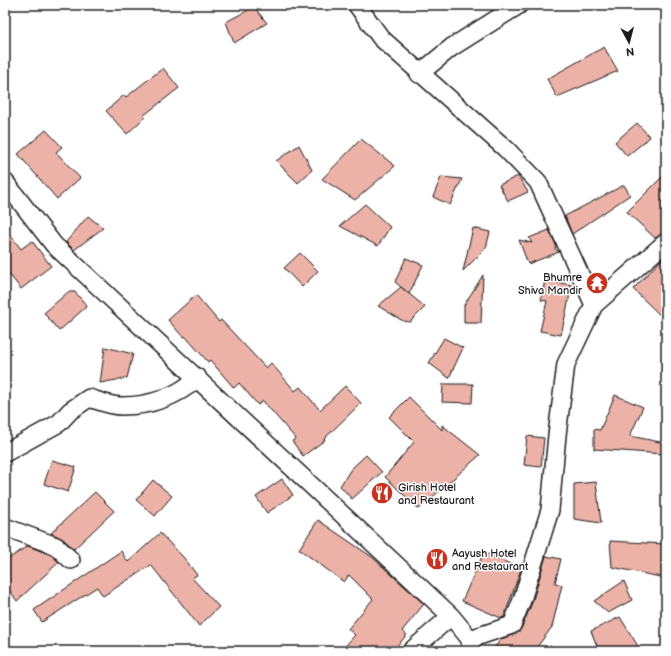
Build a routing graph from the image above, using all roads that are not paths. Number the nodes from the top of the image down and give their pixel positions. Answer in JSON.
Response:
{"nodes":[{"id":1,"x":358,"y":5,"type":"edge"},
{"id":2,"x":519,"y":5,"type":"edge"},
{"id":3,"x":419,"y":74,"type":"junction"},
{"id":4,"x":5,"y":182,"type":"edge"},
{"id":5,"x":666,"y":242,"type":"edge"},
{"id":6,"x":594,"y":305,"type":"junction"},
{"id":7,"x":198,"y":378,"type":"junction"},
{"id":8,"x":5,"y":453,"type":"edge"},
{"id":9,"x":5,"y":527,"type":"edge"},
{"id":10,"x":71,"y":560,"type":"dead end"},
{"id":11,"x":451,"y":616,"type":"junction"},
{"id":12,"x":471,"y":645,"type":"edge"},
{"id":13,"x":411,"y":651,"type":"edge"}],
"edges":[{"from":1,"to":3,"type":"street"},
{"from":2,"to":3,"type":"street"},
{"from":3,"to":6,"type":"street"},
{"from":4,"to":7,"type":"street"},
{"from":5,"to":6,"type":"street"},
{"from":6,"to":12,"type":"street"},
{"from":7,"to":8,"type":"street"},
{"from":7,"to":11,"type":"street"},
{"from":9,"to":10,"type":"street"},
{"from":11,"to":12,"type":"street"},
{"from":11,"to":13,"type":"street"}]}
